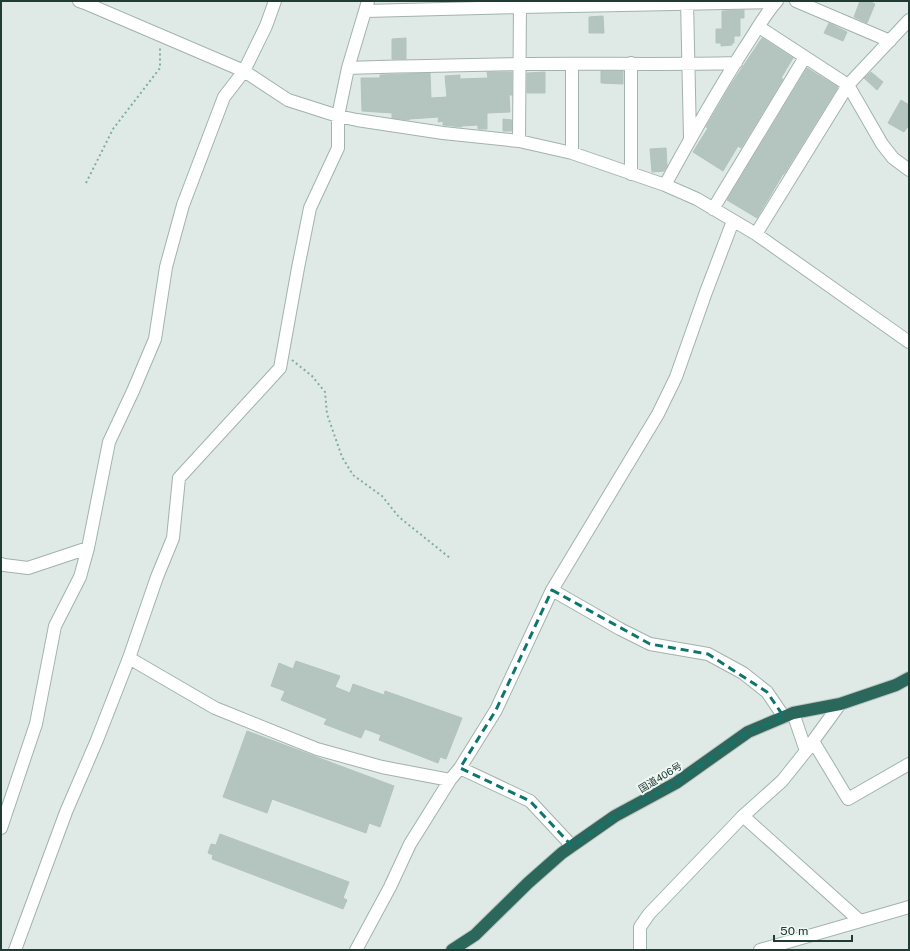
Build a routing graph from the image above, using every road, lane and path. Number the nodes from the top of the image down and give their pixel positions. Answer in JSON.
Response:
{"nodes":[{"id":1,"x":79,"y":1,"type":"edge"},
{"id":2,"x":275,"y":1,"type":"edge"},
{"id":3,"x":796,"y":1,"type":"edge"},
{"id":4,"x":687,"y":2,"type":"edge"},
{"id":5,"x":776,"y":2,"type":"edge"},
{"id":6,"x":520,"y":4,"type":"edge"},
{"id":7,"x":367,"y":6,"type":"edge"},
{"id":8,"x":909,"y":20,"type":"edge"},
{"id":9,"x":759,"y":27,"type":"junction"},
{"id":10,"x":159,"y":34,"type":"junction"},
{"id":11,"x":890,"y":41,"type":"junction"},
{"id":12,"x":805,"y":56,"type":"junction"},
{"id":13,"x":736,"y":62,"type":"junction"},
{"id":14,"x":631,"y":63,"type":"junction"},
{"id":15,"x":520,"y":64,"type":"junction"},
{"id":16,"x":572,"y":64,"type":"junction"},
{"id":17,"x":689,"y":64,"type":"junction"},
{"id":18,"x":348,"y":68,"type":"junction"},
{"id":19,"x":244,"y":71,"type":"junction"},
{"id":20,"x":848,"y":85,"type":"junction"},
{"id":21,"x":338,"y":116,"type":"junction"},
{"id":22,"x":690,"y":139,"type":"junction"},
{"id":23,"x":519,"y":141,"type":"junction"},
{"id":24,"x":572,"y":153,"type":"junction"},
{"id":25,"x":909,"y":170,"type":"edge"},
{"id":26,"x":631,"y":174,"type":"junction"},
{"id":27,"x":86,"y":183,"type":"dead end"},
{"id":28,"x":665,"y":185,"type":"junction"},
{"id":29,"x":713,"y":208,"type":"junction"},
{"id":30,"x":733,"y":221,"type":"junction"},
{"id":31,"x":756,"y":234,"type":"junction"},
{"id":32,"x":909,"y":342,"type":"edge"},
{"id":33,"x":283,"y":353,"type":"junction"},
{"id":34,"x":88,"y":548,"type":"junction"},
{"id":35,"x":450,"y":558,"type":"dead end"},
{"id":36,"x":1,"y":564,"type":"edge"},
{"id":37,"x":552,"y":590,"type":"junction"},
{"id":38,"x":129,"y":658,"type":"junction"},
{"id":39,"x":909,"y":678,"type":"edge"},
{"id":40,"x":840,"y":704,"type":"junction"},
{"id":41,"x":789,"y":715,"type":"junction"},
{"id":42,"x":813,"y":741,"type":"junction"},
{"id":43,"x":806,"y":751,"type":"junction"},
{"id":44,"x":909,"y":764,"type":"edge"},
{"id":45,"x":460,"y":768,"type":"junction"},
{"id":46,"x":450,"y":780,"type":"junction"},
{"id":47,"x":743,"y":816,"type":"junction"},
{"id":48,"x":1,"y":828,"type":"edge"},
{"id":49,"x":572,"y":846,"type":"junction"},
{"id":50,"x":909,"y":907,"type":"edge"},
{"id":51,"x":860,"y":921,"type":"junction"},
{"id":52,"x":15,"y":950,"type":"edge"},
{"id":53,"x":356,"y":950,"type":"edge"},
{"id":54,"x":452,"y":950,"type":"edge"},
{"id":55,"x":640,"y":950,"type":"edge"},
{"id":56,"x":760,"y":950,"type":"edge"}],
"edges":[{"from":1,"to":10,"type":"street"},
{"from":2,"to":19,"type":"street"},
{"from":3,"to":11,"type":"street"},
{"from":4,"to":5,"type":"street"},
{"from":4,"to":6,"type":"street"},
{"from":4,"to":17,"type":"street"},
{"from":5,"to":9,"type":"street"},
{"from":6,"to":7,"type":"street"},
{"from":6,"to":15,"type":"street"},
{"from":7,"to":18,"type":"street"},
{"from":8,"to":11,"type":"street"},
{"from":9,"to":12,"type":"street"},
{"from":9,"to":13,"type":"street"},
{"from":10,"to":19,"type":"street"},
{"from":10,"to":27,"type":"path"},
{"from":11,"to":20,"type":"street"},
{"from":12,"to":20,"type":"street"},
{"from":12,"to":29,"type":"street"},
{"from":13,"to":17,"type":"street"},
{"from":13,"to":22,"type":"street"},
{"from":14,"to":16,"type":"street"},
{"from":14,"to":17,"type":"street"},
{"from":14,"to":26,"type":"street"},
{"from":15,"to":16,"type":"street"},
{"from":15,"to":18,"type":"street"},
{"from":15,"to":23,"type":"street"},
{"from":16,"to":24,"type":"street"},
{"from":17,"to":22,"type":"street"},
{"from":18,"to":21,"type":"street"},
{"from":19,"to":21,"type":"street"},
{"from":19,"to":34,"type":"street"},
{"from":20,"to":25,"type":"street"},
{"from":20,"to":31,"type":"street"},
{"from":21,"to":23,"type":"street"},
{"from":21,"to":33,"type":"street"},
{"from":22,"to":28,"type":"street"},
{"from":23,"to":24,"type":"street"},
{"from":24,"to":26,"type":"street"},
{"from":26,"to":28,"type":"street"},
{"from":28,"to":29,"type":"street"},
{"from":29,"to":30,"type":"street"},
{"from":30,"to":31,"type":"street"},
{"from":30,"to":37,"type":"street"},
{"from":31,"to":32,"type":"street"},
{"from":33,"to":35,"type":"path"},
{"from":33,"to":38,"type":"street"},
{"from":34,"to":36,"type":"street"},
{"from":34,"to":48,"type":"street"},
{"from":37,"to":41,"type":"street"},
{"from":37,"to":45,"type":"street"},
{"from":38,"to":46,"type":"street"},
{"from":38,"to":52,"type":"street"},
{"from":39,"to":40,"type":"highway","name":"国道406号"},
{"from":40,"to":41,"type":"highway","name":"国道406号"},
{"from":40,"to":42,"type":"street"},
{"from":41,"to":43,"type":"street"},
{"from":41,"to":49,"type":"highway","name":"国道406号"},
{"from":42,"to":43,"type":"street"},
{"from":42,"to":44,"type":"street"},
{"from":43,"to":47,"type":"street"},
{"from":45,"to":46,"type":"street"},
{"from":45,"to":49,"type":"street"},
{"from":46,"to":53,"type":"street"},
{"from":47,"to":51,"type":"street"},
{"from":47,"to":55,"type":"street"},
{"from":49,"to":54,"type":"highway","name":"国道406号"},
{"from":50,"to":51,"type":"street"},
{"from":51,"to":56,"type":"street"}]}
